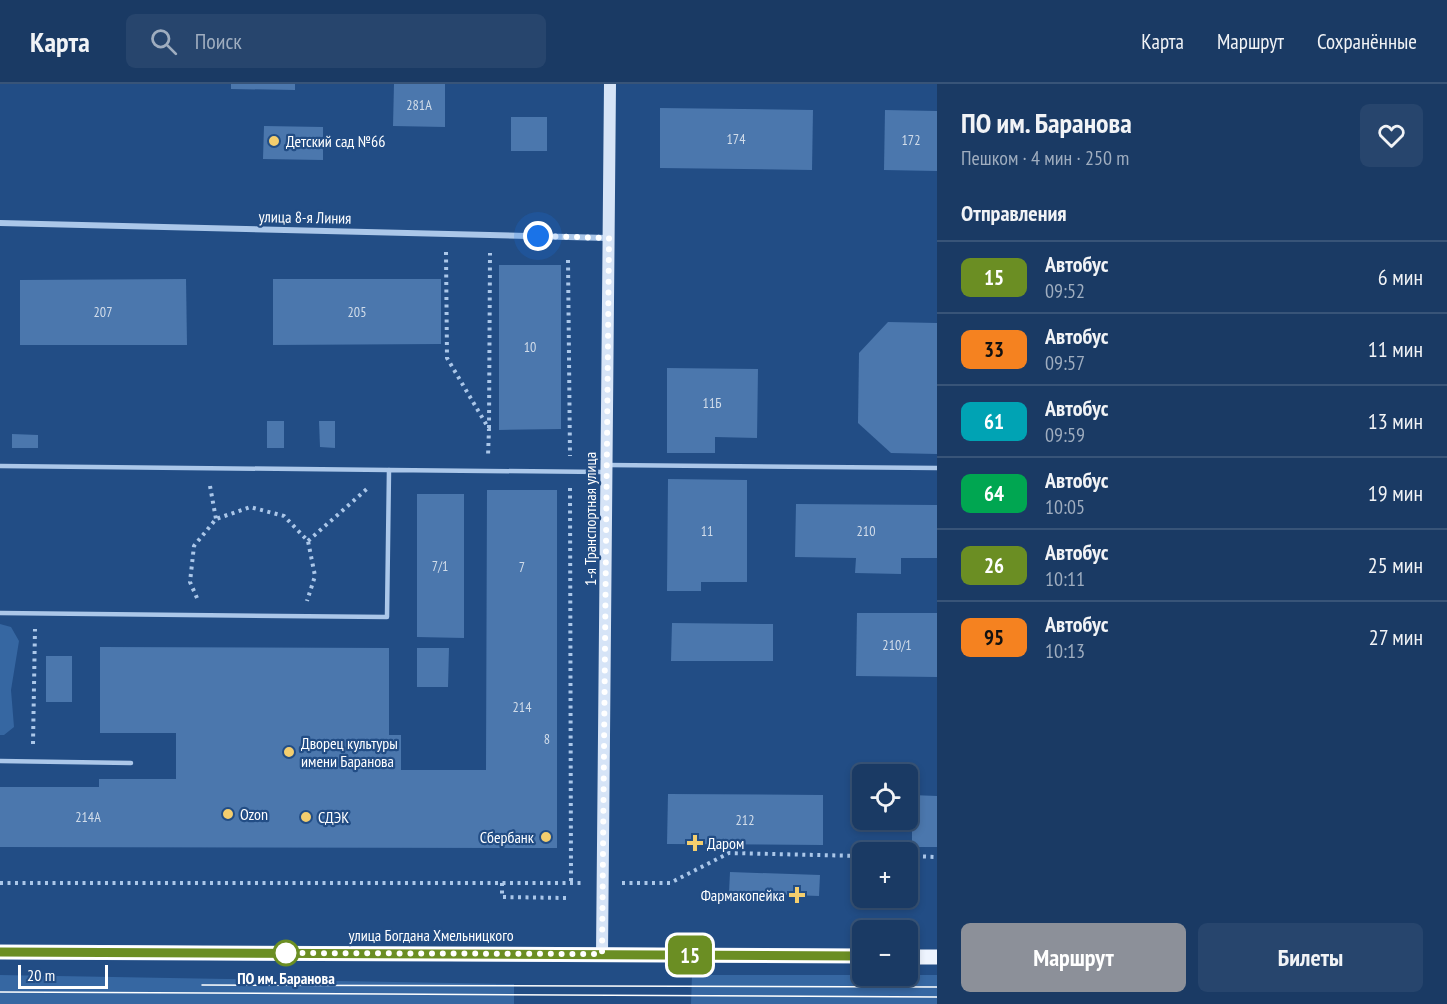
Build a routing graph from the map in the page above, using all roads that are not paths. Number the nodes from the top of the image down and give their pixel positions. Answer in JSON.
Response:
{"nodes":[{"id":1,"x":610,"y":84,"type":"edge"},
{"id":2,"x":0,"y":223,"type":"edge"},
{"id":3,"x":609,"y":238,"type":"junction"},
{"id":4,"x":0,"y":465,"type":"edge"},
{"id":5,"x":937,"y":468,"type":"edge"},
{"id":6,"x":607,"y":469,"type":"junction"},
{"id":7,"x":389,"y":470,"type":"junction"},
{"id":8,"x":0,"y":613,"type":"edge"},
{"id":9,"x":0,"y":761,"type":"edge"},
{"id":10,"x":131,"y":764,"type":"dead end"},
{"id":11,"x":0,"y":951,"type":"edge"},
{"id":12,"x":602,"y":954,"type":"junction"},
{"id":13,"x":852,"y":956,"type":"edge"},
{"id":14,"x":918,"y":957,"type":"edge"},
{"id":15,"x":937,"y":957,"type":"edge"}],
"edges":[{"from":1,"to":3,"type":"street","name":"1-я Транспортная улица"},
{"from":2,"to":3,"type":"street","name":"улица 8-я Линия"},
{"from":3,"to":6,"type":"street","name":"1-я Транспортная улица"},
{"from":4,"to":7,"type":"lane"},
{"from":5,"to":6,"type":"lane"},
{"from":6,"to":7,"type":"lane"},
{"from":6,"to":12,"type":"street","name":"1-я Транспортная улица"},
{"from":7,"to":8,"type":"lane"},
{"from":9,"to":10,"type":"lane"},
{"from":11,"to":12,"type":"main road","name":"улица Богдана Хмельницкого"},
{"from":12,"to":13,"type":"main road","name":"улица Богдана Хмельницкого"},
{"from":14,"to":15,"type":"main road"}]}
